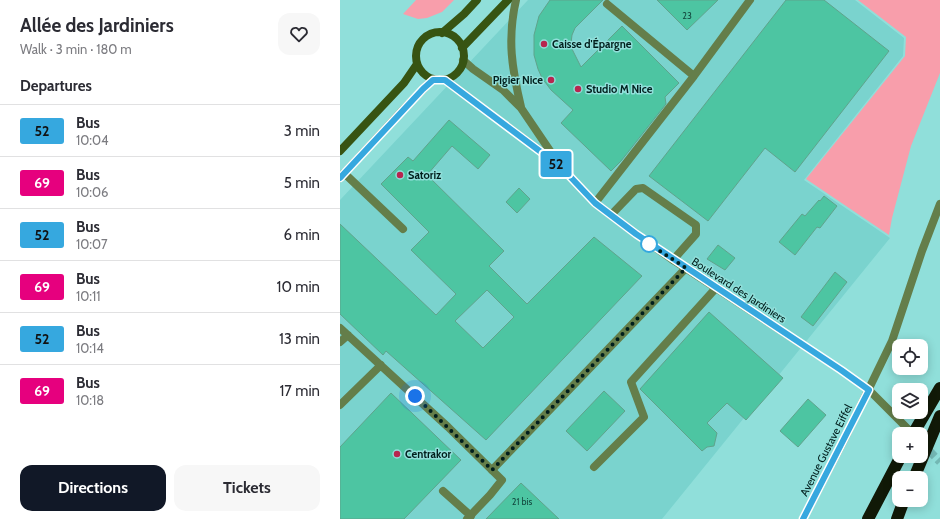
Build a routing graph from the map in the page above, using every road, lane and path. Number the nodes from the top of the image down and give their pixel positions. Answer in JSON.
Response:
{"nodes":[{"id":1,"x":477,"y":0,"type":"edge"},
{"id":2,"x":508,"y":0,"type":"edge"},
{"id":3,"x":516,"y":0,"type":"edge"},
{"id":4,"x":750,"y":0,"type":"edge"},
{"id":5,"x":607,"y":4,"type":"dead end"},
{"id":6,"x":442,"y":33,"type":"junction"},
{"id":7,"x":462,"y":48,"type":"junction"},
{"id":8,"x":463,"y":60,"type":"junction"},
{"id":9,"x":417,"y":64,"type":"junction"},
{"id":10,"x":694,"y":76,"type":"junction"},
{"id":11,"x":433,"y":80,"type":"junction"},
{"id":12,"x":445,"y":80,"type":"junction"},
{"id":13,"x":521,"y":108,"type":"junction"},
{"id":14,"x":340,"y":152,"type":"edge"},
{"id":15,"x":561,"y":167,"type":"junction"},
{"id":16,"x":342,"y":175,"type":"edge"},
{"id":17,"x":595,"y":203,"type":"junction"},
{"id":18,"x":940,"y":204,"type":"edge"},
{"id":19,"x":611,"y":215,"type":"junction"},
{"id":20,"x":403,"y":229,"type":"dead end"},
{"id":21,"x":673,"y":260,"type":"junction"},
{"id":22,"x":686,"y":268,"type":"junction"},
{"id":23,"x":716,"y":288,"type":"junction"},
{"id":24,"x":340,"y":328,"type":"edge"},
{"id":25,"x":348,"y":335,"type":"junction"},
{"id":26,"x":340,"y":342,"type":"edge"},
{"id":27,"x":381,"y":365,"type":"junction"},
{"id":28,"x":940,"y":388,"type":"edge"},
{"id":29,"x":869,"y":390,"type":"junction"},
{"id":30,"x":340,"y":405,"type":"edge"},
{"id":31,"x":940,"y":416,"type":"edge"},
{"id":32,"x":905,"y":427,"type":"edge"},
{"id":33,"x":913,"y":427,"type":"edge"},
{"id":34,"x":896,"y":463,"type":"edge"},
{"id":35,"x":594,"y":467,"type":"dead end"},
{"id":36,"x":492,"y":470,"type":"junction"},
{"id":37,"x":917,"y":471,"type":"edge"},
{"id":38,"x":443,"y":491,"type":"dead end"},
{"id":39,"x":901,"y":507,"type":"edge"},
{"id":40,"x":469,"y":517,"type":"edge"},
{"id":41,"x":803,"y":519,"type":"edge"},
{"id":42,"x":868,"y":519,"type":"edge"},
{"id":43,"x":897,"y":519,"type":"edge"}],
"edges":[{"from":1,"to":6,"type":"main road"},
{"from":2,"to":7,"type":"main road"},
{"from":3,"to":13,"type":"street","name":"Boulevard des Jardiniers"},
{"from":4,"to":10,"type":"street"},
{"from":5,"to":10,"type":"street"},
{"from":6,"to":7,"type":"main road"},
{"from":6,"to":9,"type":"main road"},
{"from":7,"to":8,"type":"main road"},
{"from":8,"to":12,"type":"main road"},
{"from":8,"to":13,"type":"street","name":"Boulevard des Jardiniers"},
{"from":9,"to":11,"type":"main road"},
{"from":9,"to":14,"type":"main road"},
{"from":10,"to":17,"type":"street"},
{"from":11,"to":12,"type":"main road"},
{"from":11,"to":16,"type":"main road"},
{"from":12,"to":15,"type":"street","name":"Boulevard des Jardiniers"},
{"from":13,"to":15,"type":"street","name":"Boulevard des Jardiniers"},
{"from":15,"to":17,"type":"street","name":"Boulevard des Jardiniers"},
{"from":16,"to":20,"type":"street"},
{"from":17,"to":19,"type":"street","name":"Boulevard des Jardiniers"},
{"from":18,"to":29,"type":"street","name":"Avenue Gustave Eiffel"},
{"from":19,"to":21,"type":"street","name":"Boulevard des Jardiniers"},
{"from":19,"to":21,"type":"street"},
{"from":21,"to":22,"type":"street","name":"Boulevard des Jardiniers"},
{"from":22,"to":23,"type":"street","name":"Boulevard des Jardiniers"},
{"from":22,"to":36,"type":"street"},
{"from":23,"to":29,"type":"street","name":"Boulevard des Jardiniers"},
{"from":23,"to":35,"type":"street"},
{"from":24,"to":25,"type":"street"},
{"from":25,"to":26,"type":"street"},
{"from":25,"to":27,"type":"street"},
{"from":27,"to":30,"type":"street"},
{"from":27,"to":36,"type":"street"},
{"from":28,"to":33,"type":"highway"},
{"from":29,"to":32,"type":"street","name":"Boulevard des Jardiniers"},
{"from":29,"to":41,"type":"street","name":"Avenue Gustave Eiffel"},
{"from":31,"to":37,"type":"highway"},
{"from":34,"to":42,"type":"highway"},
{"from":36,"to":40,"type":"street"},
{"from":38,"to":40,"type":"street"},
{"from":39,"to":43,"type":"highway"}]}
